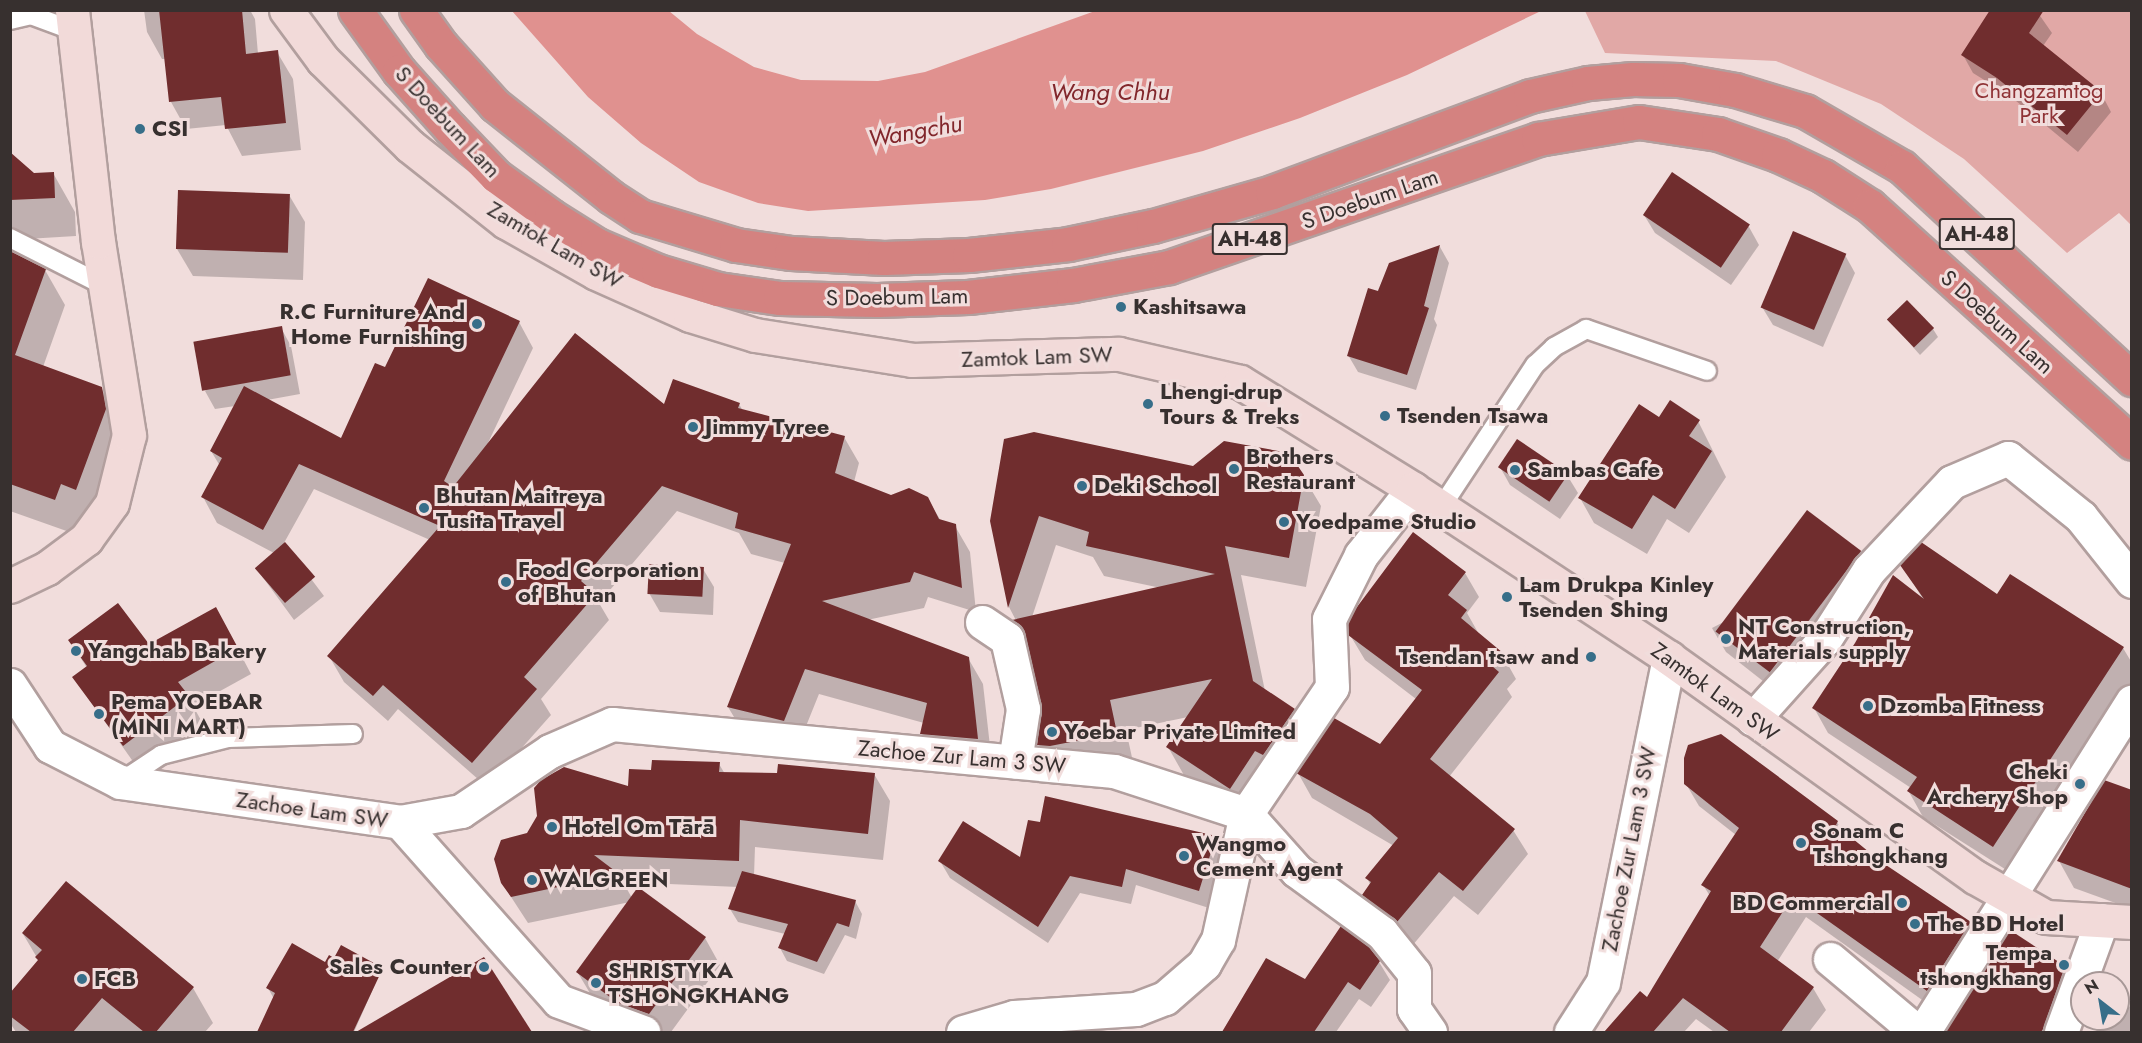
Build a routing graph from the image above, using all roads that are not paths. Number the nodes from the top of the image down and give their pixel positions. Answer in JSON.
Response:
{"nodes":[{"id":1,"x":286,"y":10,"type":"edge"},
{"id":2,"x":355,"y":10,"type":"edge"},
{"id":3,"x":416,"y":10,"type":"edge"},
{"id":4,"x":10,"y":20,"type":"edge"},
{"id":5,"x":73,"y":21,"type":"edge"},
{"id":6,"x":10,"y":238,"type":"edge"},
{"id":7,"x":105,"y":285,"type":"junction"},
{"id":8,"x":1707,"y":371,"type":"dead end"},
{"id":9,"x":2132,"y":379,"type":"edge"},
{"id":10,"x":2132,"y":443,"type":"edge"},
{"id":11,"x":1413,"y":489,"type":"junction"},
{"id":12,"x":1440,"y":509,"type":"junction"},
{"id":13,"x":2132,"y":581,"type":"edge"},
{"id":14,"x":10,"y":586,"type":"edge"},
{"id":15,"x":982,"y":622,"type":"dead end"},
{"id":16,"x":1669,"y":658,"type":"junction"},
{"id":17,"x":10,"y":685,"type":"edge"},
{"id":18,"x":2132,"y":701,"type":"edge"},
{"id":19,"x":1752,"y":719,"type":"junction"},
{"id":20,"x":353,"y":734,"type":"dead end"},
{"id":21,"x":1015,"y":762,"type":"junction"},
{"id":22,"x":120,"y":782,"type":"junction"},
{"id":23,"x":1246,"y":814,"type":"junction"},
{"id":24,"x":400,"y":822,"type":"junction"},
{"id":25,"x":2009,"y":897,"type":"junction"},
{"id":26,"x":2117,"y":921,"type":"edge"},
{"id":27,"x":1830,"y":959,"type":"dead end"},
{"id":28,"x":643,"y":1032,"type":"edge"},
{"id":29,"x":963,"y":1032,"type":"edge"},
{"id":30,"x":1430,"y":1032,"type":"edge"},
{"id":31,"x":1571,"y":1032,"type":"edge"},
{"id":32,"x":1917,"y":1032,"type":"edge"},
{"id":33,"x":1923,"y":1032,"type":"edge"},
{"id":34,"x":2061,"y":1032,"type":"edge"}],
"edges":[{"from":1,"to":11,"type":"street","name":"Zamtok Lam SW"},
{"from":2,"to":10,"type":"highway","name":"S Doebum Lam","number":"AH-48"},
{"from":3,"to":9,"type":"highway","name":"S Doebum Lam","number":"AH-48"},
{"from":4,"to":5,"type":"lane"},
{"from":5,"to":7,"type":"street"},
{"from":6,"to":7,"type":"lane"},
{"from":7,"to":14,"type":"street"},
{"from":8,"to":12,"type":"lane"},
{"from":11,"to":12,"type":"street","name":"Zamtok Lam SW"},
{"from":11,"to":23,"type":"street"},
{"from":12,"to":16,"type":"street","name":"Zamtok Lam SW"},
{"from":13,"to":19,"type":"street"},
{"from":15,"to":21,"type":"street"},
{"from":16,"to":19,"type":"street","name":"Zamtok Lam SW"},
{"from":16,"to":31,"type":"street","name":"Zachoe Zur Lam 3 SW"},
{"from":17,"to":22,"type":"street","name":"Zachoe Lam SW"},
{"from":18,"to":25,"type":"street"},
{"from":19,"to":25,"type":"street","name":"Zamtok Lam SW"},
{"from":20,"to":22,"type":"lane"},
{"from":21,"to":23,"type":"street","name":"Zachoe Zur Lam 3 SW"},
{"from":21,"to":24,"type":"street","name":"Zachoe Zur Lam 3 SW"},
{"from":22,"to":24,"type":"street","name":"Zachoe Lam SW"},
{"from":23,"to":29,"type":"street"},
{"from":23,"to":30,"type":"street"},
{"from":24,"to":28,"type":"street","name":"Zachoe Lam SW"},
{"from":25,"to":26,"type":"street","name":"Zamtok Lam SW"},
{"from":25,"to":33,"type":"street"},
{"from":26,"to":34,"type":"street"},
{"from":27,"to":32,"type":"street"}]}
